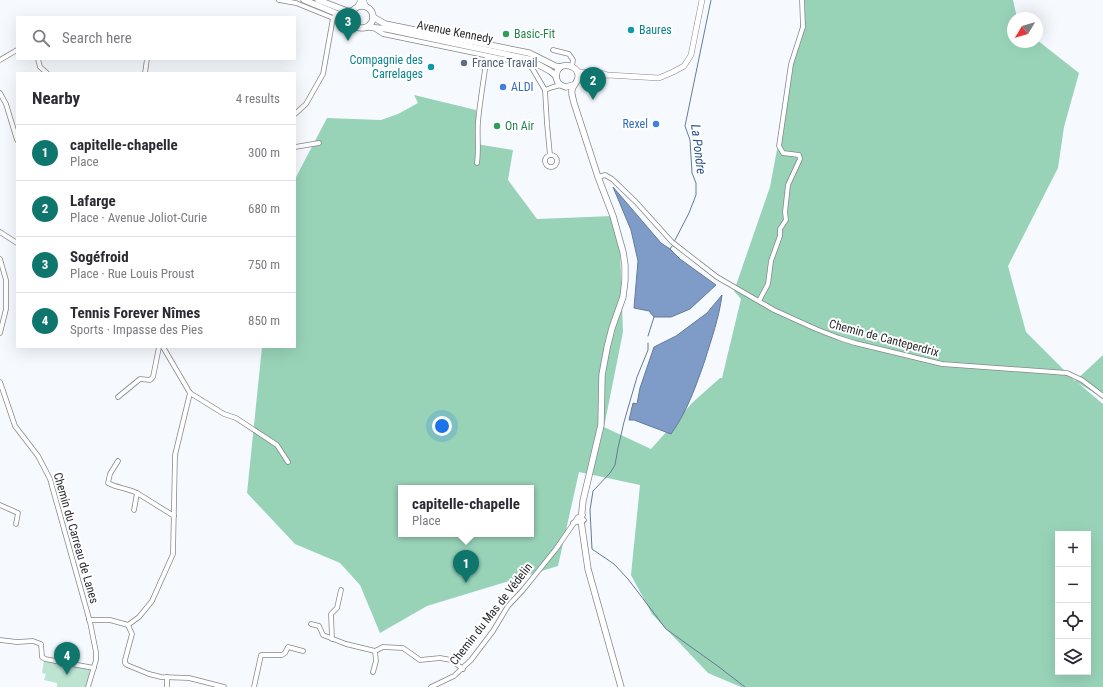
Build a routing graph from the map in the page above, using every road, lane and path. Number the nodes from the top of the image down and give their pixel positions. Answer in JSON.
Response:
{"nodes":[{"id":1,"x":279,"y":0,"type":"edge"},
{"id":2,"x":304,"y":0,"type":"edge"},
{"id":3,"x":318,"y":0,"type":"edge"},
{"id":4,"x":362,"y":0,"type":"edge"},
{"id":5,"x":702,"y":0,"type":"edge"},
{"id":6,"x":802,"y":0,"type":"edge"},
{"id":7,"x":358,"y":6,"type":"junction"},
{"id":8,"x":366,"y":7,"type":"junction"},
{"id":9,"x":352,"y":11,"type":"junction"},
{"id":10,"x":336,"y":16,"type":"junction"},
{"id":11,"x":373,"y":17,"type":"junction"},
{"id":12,"x":350,"y":20,"type":"junction"},
{"id":13,"x":371,"y":27,"type":"junction"},
{"id":14,"x":553,"y":50,"type":"dead end"},
{"id":15,"x":16,"y":51,"type":"edge"},
{"id":16,"x":487,"y":56,"type":"junction"},
{"id":17,"x":0,"y":60,"type":"edge"},
{"id":18,"x":38,"y":60,"type":"edge"},
{"id":19,"x":147,"y":60,"type":"edge"},
{"id":20,"x":572,"y":66,"type":"junction"},
{"id":21,"x":560,"y":67,"type":"junction"},
{"id":22,"x":46,"y":72,"type":"edge"},
{"id":23,"x":145,"y":72,"type":"edge"},
{"id":24,"x":577,"y":75,"type":"junction"},
{"id":25,"x":556,"y":78,"type":"junction"},
{"id":26,"x":573,"y":85,"type":"junction"},
{"id":27,"x":562,"y":86,"type":"junction"},
{"id":28,"x":552,"y":87,"type":"junction"},
{"id":29,"x":545,"y":90,"type":"junction"},
{"id":30,"x":0,"y":93,"type":"edge"},
{"id":31,"x":576,"y":110,"type":"junction"},
{"id":32,"x":296,"y":113,"type":"edge"},
{"id":33,"x":16,"y":137,"type":"edge"},
{"id":34,"x":319,"y":143,"type":"dead end"},
{"id":35,"x":296,"y":147,"type":"edge"},
{"id":36,"x":550,"y":155,"type":"dead end"},
{"id":37,"x":477,"y":163,"type":"dead end"},
{"id":38,"x":598,"y":178,"type":"junction"},
{"id":39,"x":0,"y":232,"type":"edge"},
{"id":40,"x":16,"y":242,"type":"edge"},
{"id":41,"x":0,"y":259,"type":"edge"},
{"id":42,"x":759,"y":301,"type":"junction"},
{"id":43,"x":0,"y":333,"type":"edge"},
{"id":44,"x":158,"y":348,"type":"edge"},
{"id":45,"x":164,"y":348,"type":"edge"},
{"id":46,"x":0,"y":382,"type":"edge"},
{"id":47,"x":190,"y":392,"type":"junction"},
{"id":48,"x":1103,"y":396,"type":"edge"},
{"id":49,"x":118,"y":397,"type":"dead end"},
{"id":50,"x":118,"y":461,"type":"dead end"},
{"id":51,"x":288,"y":462,"type":"dead end"},
{"id":52,"x":137,"y":493,"type":"junction"},
{"id":53,"x":0,"y":505,"type":"edge"},
{"id":54,"x":134,"y":510,"type":"dead end"},
{"id":55,"x":174,"y":516,"type":"junction"},
{"id":56,"x":583,"y":518,"type":"junction"},
{"id":57,"x":16,"y":524,"type":"dead end"},
{"id":58,"x":342,"y":590,"type":"dead end"},
{"id":59,"x":89,"y":620,"type":"junction"},
{"id":60,"x":311,"y":624,"type":"dead end"},
{"id":61,"x":128,"y":626,"type":"junction"},
{"id":62,"x":332,"y":639,"type":"junction"},
{"id":63,"x":0,"y":640,"type":"edge"},
{"id":64,"x":303,"y":651,"type":"dead end"},
{"id":65,"x":375,"y":652,"type":"junction"},
{"id":66,"x":94,"y":668,"type":"junction"},
{"id":67,"x":463,"y":669,"type":"junction"},
{"id":68,"x":373,"y":672,"type":"dead end"},
{"id":69,"x":167,"y":677,"type":"junction"},
{"id":70,"x":88,"y":687,"type":"edge"},
{"id":71,"x":167,"y":687,"type":"edge"},
{"id":72,"x":224,"y":687,"type":"edge"},
{"id":73,"x":254,"y":687,"type":"edge"},
{"id":74,"x":431,"y":687,"type":"edge"},
{"id":75,"x":621,"y":687,"type":"edge"}],
"edges":[{"from":1,"to":10,"type":"street"},
{"from":2,"to":10,"type":"main road"},
{"from":3,"to":9,"type":"main road"},
{"from":4,"to":7,"type":"street"},
{"from":4,"to":8,"type":"street"},
{"from":5,"to":24,"type":"street"},
{"from":6,"to":42,"type":"street"},
{"from":7,"to":8,"type":"main road"},
{"from":7,"to":9,"type":"main road"},
{"from":8,"to":11,"type":"main road"},
{"from":9,"to":12,"type":"main road"},
{"from":10,"to":12,"type":"main road"},
{"from":10,"to":32,"type":"street"},
{"from":11,"to":13,"type":"main road"},
{"from":11,"to":21,"type":"main road","name":"Avenue Kennedy"},
{"from":12,"to":13,"type":"main road"},
{"from":13,"to":16,"type":"street"},
{"from":13,"to":25,"type":"main road","name":"Avenue Kennedy"},
{"from":14,"to":20,"type":"street"},
{"from":15,"to":17,"type":"street"},
{"from":16,"to":29,"type":"street"},
{"from":16,"to":37,"type":"street"},
{"from":18,"to":22,"type":"street"},
{"from":19,"to":23,"type":"street"},
{"from":20,"to":21,"type":"main road","name":"Avenue Kennedy"},
{"from":20,"to":24,"type":"main road"},
{"from":21,"to":25,"type":"main road"},
{"from":24,"to":26,"type":"main road"},
{"from":25,"to":27,"type":"main road","name":"Avenue Kennedy"},
{"from":25,"to":28,"type":"street"},
{"from":26,"to":27,"type":"main road"},
{"from":26,"to":31,"type":"main road"},
{"from":27,"to":28,"type":"street"},
{"from":27,"to":31,"type":"main road","name":"Avenue Kennedy"},
{"from":28,"to":29,"type":"street"},
{"from":29,"to":36,"type":"street"},
{"from":30,"to":33,"type":"street"},
{"from":31,"to":38,"type":"main road"},
{"from":34,"to":35,"type":"street"},
{"from":38,"to":42,"type":"street","name":"Chemin de Canteperdrix"},
{"from":38,"to":56,"type":"main road"},
{"from":39,"to":40,"type":"street"},
{"from":41,"to":43,"type":"street"},
{"from":42,"to":48,"type":"street","name":"Chemin de Canteperdrix"},
{"from":44,"to":49,"type":"street"},
{"from":45,"to":47,"type":"street"},
{"from":46,"to":59,"type":"street","name":"Chemin du Carreau de Lanes"},
{"from":47,"to":51,"type":"street"},
{"from":47,"to":55,"type":"street"},
{"from":50,"to":52,"type":"street"},
{"from":52,"to":54,"type":"street"},
{"from":52,"to":55,"type":"street"},
{"from":53,"to":57,"type":"street"},
{"from":55,"to":61,"type":"street"},
{"from":56,"to":67,"type":"street","name":"Chemin du Mas de Védelin"},
{"from":56,"to":75,"type":"main road"},
{"from":58,"to":62,"type":"street"},
{"from":59,"to":61,"type":"street"},
{"from":59,"to":66,"type":"street","name":"Chemin du Carreau de Lanes"},
{"from":60,"to":62,"type":"street"},
{"from":61,"to":69,"type":"street"},
{"from":62,"to":65,"type":"street"},
{"from":63,"to":66,"type":"street"},
{"from":64,"to":73,"type":"street"},
{"from":65,"to":67,"type":"street"},
{"from":65,"to":68,"type":"street"},
{"from":66,"to":70,"type":"street","name":"Chemin du Carreau de Lanes"},
{"from":67,"to":74,"type":"street","name":"Chemin du Mas de Védelin"},
{"from":69,"to":71,"type":"street"},
{"from":69,"to":72,"type":"street"}]}
